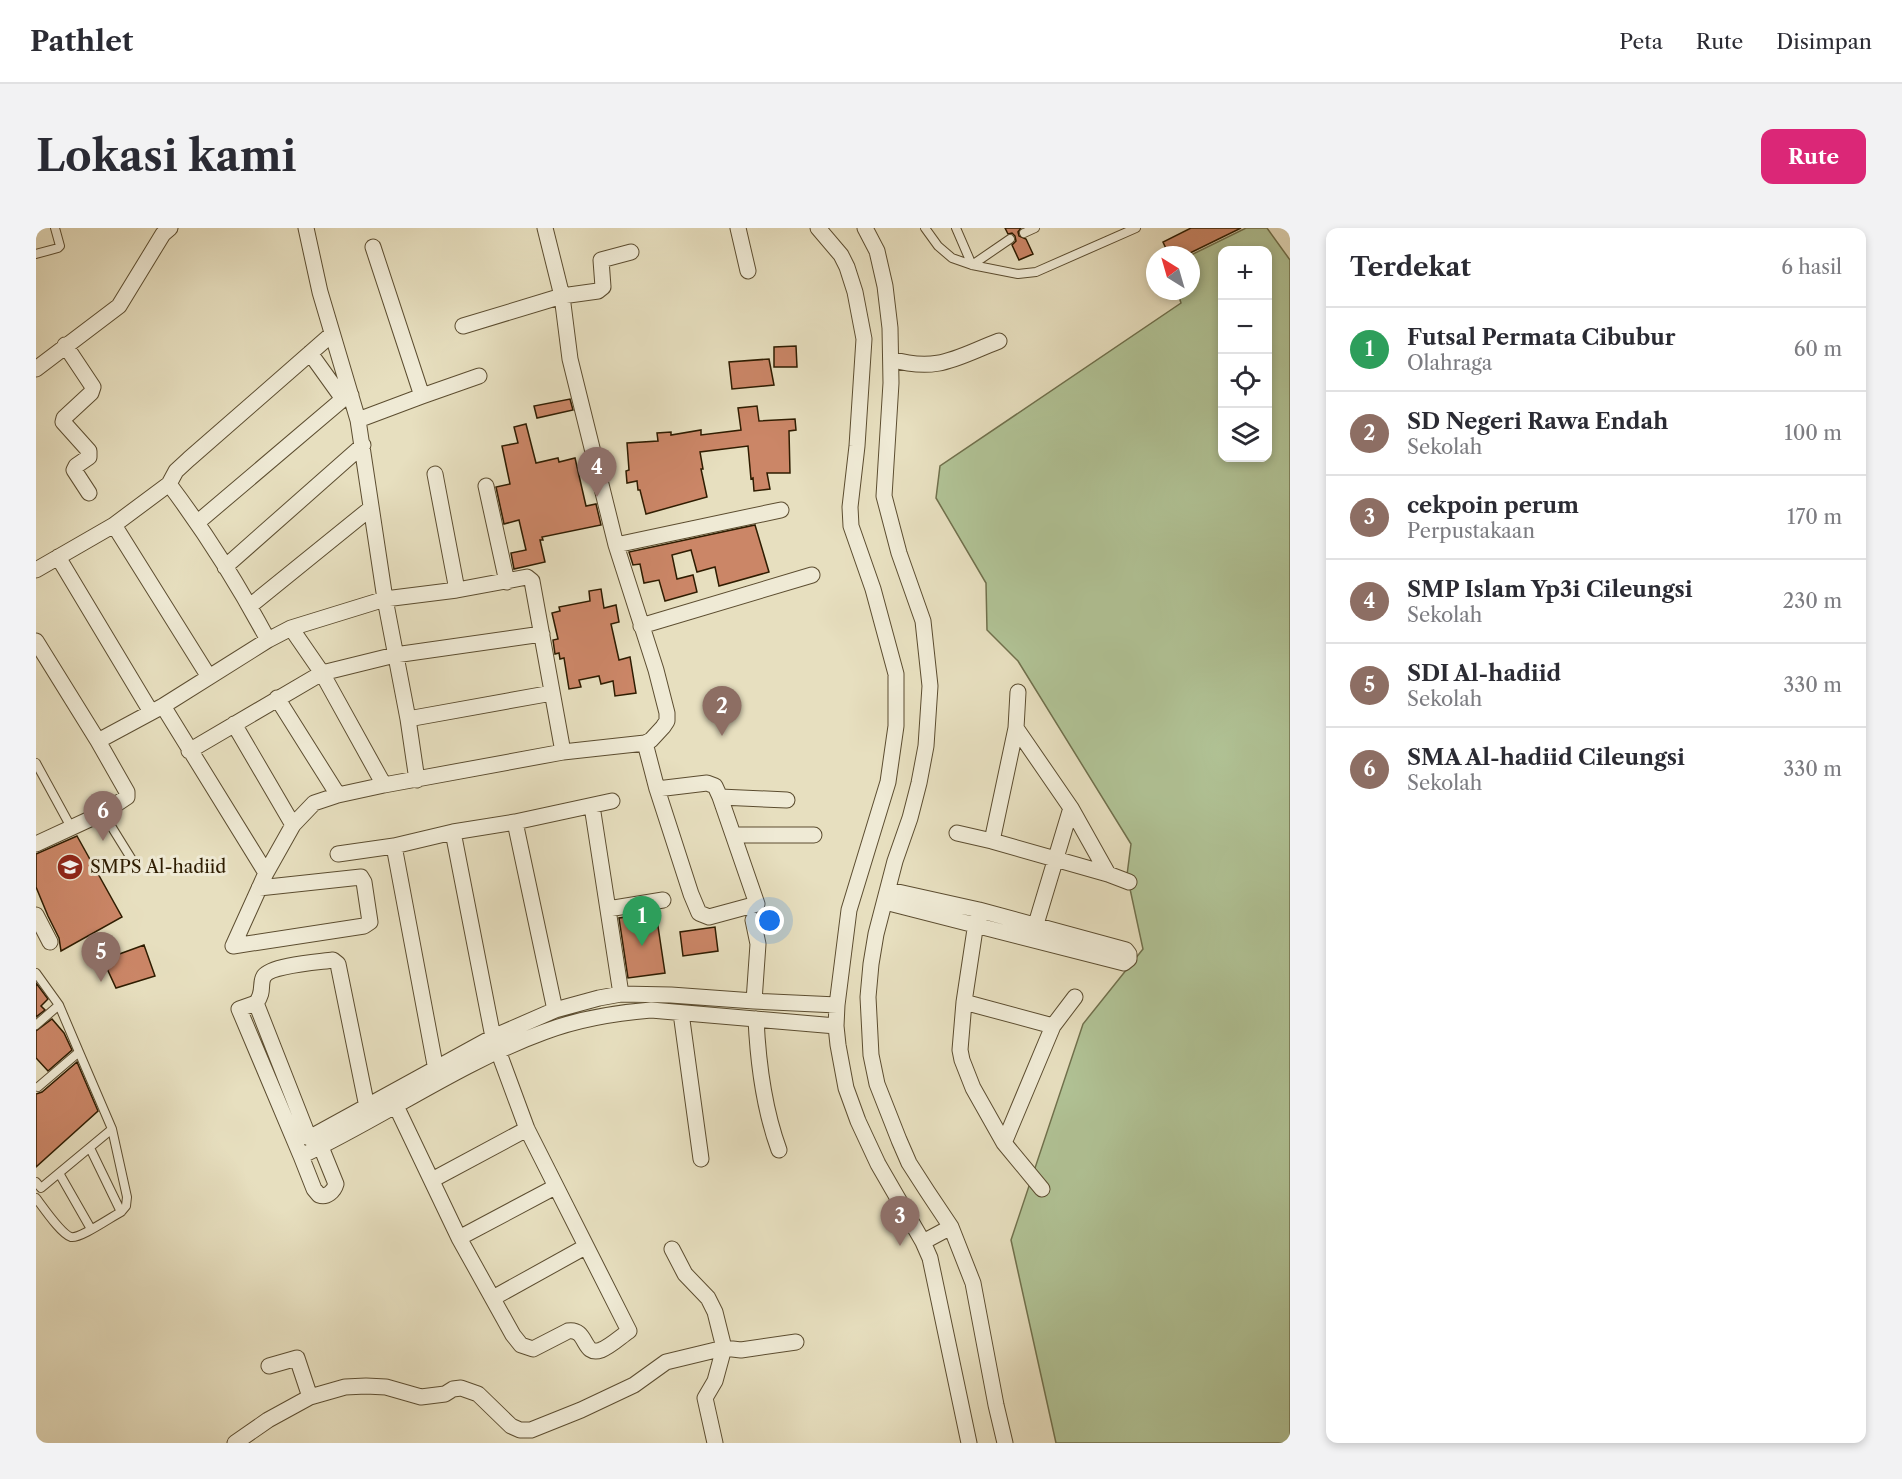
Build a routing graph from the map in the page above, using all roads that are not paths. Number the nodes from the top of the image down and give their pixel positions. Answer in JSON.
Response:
{"nodes":[{"id":1,"x":55,"y":228,"type":"edge"},
{"id":2,"x":170,"y":228,"type":"edge"},
{"id":3,"x":306,"y":228,"type":"edge"},
{"id":4,"x":545,"y":228,"type":"edge"},
{"id":5,"x":738,"y":228,"type":"edge"},
{"id":6,"x":818,"y":228,"type":"edge"},
{"id":7,"x":865,"y":228,"type":"edge"},
{"id":8,"x":925,"y":228,"type":"edge"},
{"id":9,"x":956,"y":228,"type":"edge"},
{"id":10,"x":1035,"y":228,"type":"edge"},
{"id":11,"x":1136,"y":228,"type":"edge"},
{"id":12,"x":1024,"y":233,"type":"dead end"},
{"id":13,"x":1010,"y":239,"type":"dead end"},
{"id":14,"x":374,"y":247,"type":"dead end"},
{"id":15,"x":632,"y":252,"type":"dead end"},
{"id":16,"x":36,"y":254,"type":"edge"},
{"id":17,"x":972,"y":265,"type":"junction"},
{"id":18,"x":748,"y":271,"type":"dead end"},
{"id":19,"x":562,"y":296,"type":"junction"},
{"id":20,"x":463,"y":326,"type":"dead end"},
{"id":21,"x":332,"y":334,"type":"junction"},
{"id":22,"x":999,"y":341,"type":"dead end"},
{"id":23,"x":65,"y":345,"type":"junction"},
{"id":24,"x":310,"y":353,"type":"junction"},
{"id":25,"x":891,"y":359,"type":"junction"},
{"id":26,"x":36,"y":369,"type":"edge"},
{"id":27,"x":479,"y":376,"type":"dead end"},
{"id":28,"x":422,"y":396,"type":"junction"},
{"id":29,"x":347,"y":397,"type":"junction"},
{"id":30,"x":358,"y":420,"type":"junction"},
{"id":31,"x":363,"y":445,"type":"junction"},
{"id":32,"x":435,"y":474,"type":"dead end"},
{"id":33,"x":169,"y":484,"type":"junction"},
{"id":34,"x":486,"y":486,"type":"dead end"},
{"id":35,"x":89,"y":493,"type":"dead end"},
{"id":36,"x":371,"y":508,"type":"junction"},
{"id":37,"x":781,"y":510,"type":"dead end"},
{"id":38,"x":198,"y":522,"type":"junction"},
{"id":39,"x":114,"y":525,"type":"junction"},
{"id":40,"x":616,"y":545,"type":"junction"},
{"id":41,"x":58,"y":557,"type":"junction"},
{"id":42,"x":225,"y":567,"type":"junction"},
{"id":43,"x":36,"y":570,"type":"edge"},
{"id":44,"x":812,"y":575,"type":"dead end"},
{"id":45,"x":507,"y":582,"type":"junction"},
{"id":46,"x":457,"y":590,"type":"junction"},
{"id":47,"x":385,"y":599,"type":"junction"},
{"id":48,"x":250,"y":606,"type":"junction"},
{"id":49,"x":640,"y":626,"type":"junction"},
{"id":50,"x":291,"y":628,"type":"junction"},
{"id":51,"x":542,"y":634,"type":"junction"},
{"id":52,"x":36,"y":640,"type":"edge"},
{"id":53,"x":268,"y":640,"type":"junction"},
{"id":54,"x":394,"y":655,"type":"junction"},
{"id":55,"x":322,"y":673,"type":"junction"},
{"id":56,"x":209,"y":677,"type":"junction"},
{"id":57,"x":1018,"y":692,"type":"dead end"},
{"id":58,"x":552,"y":693,"type":"junction"},
{"id":59,"x":277,"y":698,"type":"junction"},
{"id":60,"x":157,"y":709,"type":"junction"},
{"id":61,"x":408,"y":719,"type":"junction"},
{"id":62,"x":234,"y":724,"type":"junction"},
{"id":63,"x":1016,"y":728,"type":"junction"},
{"id":64,"x":98,"y":741,"type":"junction"},
{"id":65,"x":645,"y":743,"type":"junction"},
{"id":66,"x":189,"y":751,"type":"junction"},
{"id":67,"x":563,"y":752,"type":"junction"},
{"id":68,"x":36,"y":763,"type":"edge"},
{"id":69,"x":417,"y":780,"type":"junction"},
{"id":70,"x":384,"y":785,"type":"junction"},
{"id":71,"x":657,"y":789,"type":"junction"},
{"id":72,"x":338,"y":795,"type":"junction"},
{"id":73,"x":720,"y":797,"type":"junction"},
{"id":74,"x":787,"y":800,"type":"dead end"},
{"id":75,"x":612,"y":801,"type":"dead end"},
{"id":76,"x":592,"y":806,"type":"junction"},
{"id":77,"x":1071,"y":808,"type":"junction"},
{"id":78,"x":103,"y":813,"type":"junction"},
{"id":79,"x":515,"y":822,"type":"junction"},
{"id":80,"x":293,"y":825,"type":"junction"},
{"id":81,"x":72,"y":829,"type":"junction"},
{"id":82,"x":453,"y":831,"type":"junction"},
{"id":83,"x":957,"y":833,"type":"dead end"},
{"id":84,"x":733,"y":835,"type":"junction"},
{"id":85,"x":814,"y":835,"type":"dead end"},
{"id":86,"x":992,"y":841,"type":"junction"},
{"id":87,"x":36,"y":844,"type":"edge"},
{"id":88,"x":394,"y":846,"type":"junction"},
{"id":89,"x":338,"y":854,"type":"dead end"},
{"id":90,"x":1055,"y":859,"type":"junction"},
{"id":91,"x":134,"y":863,"type":"dead end"},
{"id":92,"x":266,"y":873,"type":"junction"},
{"id":93,"x":1108,"y":874,"type":"junction"},
{"id":94,"x":1129,"y":882,"type":"dead end"},
{"id":95,"x":259,"y":888,"type":"junction"},
{"id":96,"x":887,"y":896,"type":"junction"},
{"id":97,"x":663,"y":900,"type":"dead end"},
{"id":98,"x":608,"y":909,"type":"junction"},
{"id":99,"x":36,"y":915,"type":"edge"},
{"id":100,"x":977,"y":917,"type":"junction"},
{"id":101,"x":753,"y":920,"type":"dead end"},
{"id":102,"x":1034,"y":932,"type":"junction"},
{"id":103,"x":50,"y":942,"type":"dead end"},
{"id":104,"x":36,"y":973,"type":"edge"},
{"id":105,"x":621,"y":994,"type":"junction"},
{"id":106,"x":1074,"y":997,"type":"dead end"},
{"id":107,"x":754,"y":1001,"type":"junction"},
{"id":108,"x":964,"y":1002,"type":"junction"},
{"id":109,"x":256,"y":1003,"type":"junction"},
{"id":110,"x":59,"y":1005,"type":"junction"},
{"id":111,"x":837,"y":1005,"type":"junction"},
{"id":112,"x":555,"y":1010,"type":"junction"},
{"id":113,"x":681,"y":1013,"type":"junction"},
{"id":114,"x":756,"y":1018,"type":"junction"},
{"id":115,"x":36,"y":1025,"type":"edge"},
{"id":116,"x":836,"y":1026,"type":"junction"},
{"id":117,"x":1053,"y":1026,"type":"junction"},
{"id":118,"x":495,"y":1044,"type":"junction"},
{"id":119,"x":80,"y":1052,"type":"junction"},
{"id":120,"x":436,"y":1070,"type":"junction"},
{"id":121,"x":37,"y":1087,"type":"edge"},
{"id":122,"x":396,"y":1106,"type":"junction"},
{"id":123,"x":367,"y":1107,"type":"junction"},
{"id":124,"x":112,"y":1129,"type":"junction"},
{"id":125,"x":527,"y":1129,"type":"junction"},
{"id":126,"x":1004,"y":1143,"type":"junction"},
{"id":127,"x":308,"y":1147,"type":"junction"},
{"id":128,"x":90,"y":1148,"type":"junction"},
{"id":129,"x":779,"y":1150,"type":"dead end"},
{"id":130,"x":701,"y":1159,"type":"dead end"},
{"id":131,"x":59,"y":1173,"type":"junction"},
{"id":132,"x":432,"y":1180,"type":"junction"},
{"id":133,"x":555,"y":1186,"type":"junction"},
{"id":134,"x":38,"y":1187,"type":"edge"},
{"id":135,"x":1042,"y":1189,"type":"dead end"},
{"id":136,"x":36,"y":1198,"type":"edge"},
{"id":137,"x":121,"y":1212,"type":"junction"},
{"id":138,"x":949,"y":1228,"type":"junction"},
{"id":139,"x":91,"y":1229,"type":"junction"},
{"id":140,"x":459,"y":1238,"type":"junction"},
{"id":141,"x":927,"y":1240,"type":"junction"},
{"id":142,"x":585,"y":1247,"type":"junction"},
{"id":143,"x":672,"y":1249,"type":"dead end"},
{"id":144,"x":493,"y":1298,"type":"junction"},
{"id":145,"x":796,"y":1342,"type":"dead end"},
{"id":146,"x":724,"y":1348,"type":"junction"},
{"id":147,"x":269,"y":1366,"type":"dead end"},
{"id":148,"x":310,"y":1397,"type":"junction"},
{"id":149,"x":235,"y":1443,"type":"edge"},
{"id":150,"x":715,"y":1443,"type":"edge"},
{"id":151,"x":969,"y":1443,"type":"edge"},
{"id":152,"x":1005,"y":1443,"type":"edge"}],
"edges":[{"from":1,"to":16,"type":"lane"},
{"from":2,"to":23,"type":"street"},
{"from":3,"to":21,"type":"street"},
{"from":4,"to":19,"type":"street"},
{"from":5,"to":18,"type":"street"},
{"from":6,"to":111,"type":"street"},
{"from":7,"to":25,"type":"street"},
{"from":8,"to":17,"type":"lane"},
{"from":9,"to":17,"type":"lane"},
{"from":10,"to":12,"type":"lane"},
{"from":11,"to":17,"type":"lane"},
{"from":13,"to":17,"type":"lane"},
{"from":14,"to":28,"type":"street"},
{"from":15,"to":19,"type":"street"},
{"from":19,"to":20,"type":"street"},
{"from":19,"to":40,"type":"street"},
{"from":21,"to":24,"type":"street"},
{"from":21,"to":29,"type":"street"},
{"from":22,"to":25,"type":"street"},
{"from":23,"to":26,"type":"street"},
{"from":23,"to":35,"type":"street"},
{"from":24,"to":29,"type":"street"},
{"from":24,"to":33,"type":"street"},
{"from":25,"to":96,"type":"street"},
{"from":27,"to":28,"type":"street"},
{"from":28,"to":30,"type":"street"},
{"from":29,"to":30,"type":"street"},
{"from":29,"to":38,"type":"street"},
{"from":30,"to":31,"type":"street"},
{"from":31,"to":36,"type":"street"},
{"from":31,"to":42,"type":"street"},
{"from":32,"to":46,"type":"street"},
{"from":33,"to":38,"type":"street"},
{"from":33,"to":39,"type":"street"},
{"from":34,"to":45,"type":"street"},
{"from":36,"to":47,"type":"street"},
{"from":36,"to":48,"type":"street"},
{"from":37,"to":40,"type":"street"},
{"from":38,"to":42,"type":"street"},
{"from":39,"to":41,"type":"street"},
{"from":39,"to":56,"type":"street"},
{"from":40,"to":49,"type":"street"},
{"from":41,"to":43,"type":"street"},
{"from":41,"to":60,"type":"street"},
{"from":42,"to":48,"type":"street"},
{"from":44,"to":49,"type":"street"},
{"from":45,"to":46,"type":"street"},
{"from":45,"to":51,"type":"street"},
{"from":46,"to":47,"type":"street"},
{"from":47,"to":50,"type":"street"},
{"from":47,"to":54,"type":"street"},
{"from":48,"to":53,"type":"street"},
{"from":49,"to":65,"type":"street"},
{"from":50,"to":53,"type":"street"},
{"from":50,"to":55,"type":"street"},
{"from":51,"to":54,"type":"street"},
{"from":51,"to":58,"type":"street"},
{"from":52,"to":64,"type":"street"},
{"from":53,"to":56,"type":"street"},
{"from":54,"to":55,"type":"street"},
{"from":54,"to":61,"type":"street"},
{"from":55,"to":59,"type":"street"},
{"from":55,"to":70,"type":"street"},
{"from":56,"to":60,"type":"street"},
{"from":57,"to":63,"type":"street"},
{"from":58,"to":61,"type":"street"},
{"from":58,"to":67,"type":"street"},
{"from":59,"to":62,"type":"street"},
{"from":59,"to":72,"type":"street"},
{"from":60,"to":64,"type":"street"},
{"from":60,"to":66,"type":"street"},
{"from":61,"to":69,"type":"street"},
{"from":62,"to":66,"type":"street"},
{"from":62,"to":80,"type":"street"},
{"from":63,"to":77,"type":"street"},
{"from":63,"to":86,"type":"street"},
{"from":64,"to":78,"type":"street"},
{"from":65,"to":67,"type":"street"},
{"from":65,"to":71,"type":"street"},
{"from":66,"to":92,"type":"street"},
{"from":67,"to":69,"type":"street"},
{"from":68,"to":81,"type":"lane"},
{"from":69,"to":70,"type":"street"},
{"from":70,"to":72,"type":"street"},
{"from":71,"to":73,"type":"street"},
{"from":71,"to":84,"type":"street"},
{"from":72,"to":80,"type":"street"},
{"from":73,"to":74,"type":"street"},
{"from":73,"to":84,"type":"street"},
{"from":75,"to":76,"type":"street"},
{"from":76,"to":79,"type":"street"},
{"from":76,"to":98,"type":"street"},
{"from":77,"to":90,"type":"street"},
{"from":77,"to":93,"type":"street"},
{"from":78,"to":81,"type":"street"},
{"from":78,"to":91,"type":"lane"},
{"from":79,"to":82,"type":"street"},
{"from":79,"to":112,"type":"street"},
{"from":80,"to":92,"type":"street"},
{"from":81,"to":87,"type":"street"},
{"from":82,"to":88,"type":"street"},
{"from":82,"to":118,"type":"street"},
{"from":83,"to":86,"type":"street"},
{"from":84,"to":85,"type":"street"},
{"from":86,"to":90,"type":"street"},
{"from":88,"to":89,"type":"street"},
{"from":88,"to":120,"type":"street"},
{"from":90,"to":93,"type":"street"},
{"from":90,"to":102,"type":"street"},
{"from":92,"to":95,"type":"street"},
{"from":93,"to":94,"type":"street"},
{"from":95,"to":95,"type":"street"},
{"from":96,"to":100,"type":"street"},
{"from":96,"to":138,"type":"street"},
{"from":97,"to":98,"type":"street"},
{"from":98,"to":105,"type":"street"},
{"from":99,"to":103,"type":"street"},
{"from":100,"to":102,"type":"street"},
{"from":100,"to":108,"type":"street"},
{"from":101,"to":107,"type":"street"},
{"from":102,"to":102,"type":"street"},
{"from":104,"to":110,"type":"lane"},
{"from":105,"to":107,"type":"street"},
{"from":105,"to":112,"type":"street"},
{"from":106,"to":117,"type":"street"},
{"from":107,"to":111,"type":"street"},
{"from":108,"to":117,"type":"street"},
{"from":108,"to":126,"type":"street"},
{"from":109,"to":123,"type":"street"},
{"from":109,"to":127,"type":"street"},
{"from":109,"to":127,"type":"street"},
{"from":110,"to":115,"type":"lane"},
{"from":110,"to":119,"type":"lane"},
{"from":111,"to":116,"type":"street"},
{"from":112,"to":118,"type":"street"},
{"from":113,"to":114,"type":"street"},
{"from":113,"to":118,"type":"street"},
{"from":113,"to":130,"type":"street"},
{"from":114,"to":116,"type":"street"},
{"from":114,"to":129,"type":"street"},
{"from":116,"to":141,"type":"street"},
{"from":117,"to":126,"type":"street"},
{"from":118,"to":120,"type":"street"},
{"from":118,"to":122,"type":"street"},
{"from":118,"to":125,"type":"street"},
{"from":119,"to":121,"type":"lane"},
{"from":119,"to":124,"type":"lane"},
{"from":120,"to":123,"type":"street"},
{"from":122,"to":127,"type":"street"},
{"from":122,"to":132,"type":"street"},
{"from":123,"to":127,"type":"street"},
{"from":124,"to":128,"type":"lane"},
{"from":124,"to":137,"type":"lane"},
{"from":125,"to":132,"type":"street"},
{"from":125,"to":133,"type":"street"},
{"from":126,"to":135,"type":"street"},
{"from":128,"to":131,"type":"lane"},
{"from":128,"to":137,"type":"lane"},
{"from":131,"to":134,"type":"lane"},
{"from":131,"to":139,"type":"lane"},
{"from":132,"to":140,"type":"street"},
{"from":133,"to":140,"type":"street"},
{"from":133,"to":142,"type":"street"},
{"from":136,"to":139,"type":"lane"},
{"from":137,"to":139,"type":"lane"},
{"from":138,"to":141,"type":"street"},
{"from":138,"to":152,"type":"street"},
{"from":140,"to":144,"type":"street"},
{"from":141,"to":151,"type":"street"},
{"from":142,"to":144,"type":"street"},
{"from":142,"to":144,"type":"street"},
{"from":143,"to":146,"type":"street"},
{"from":145,"to":146,"type":"street"},
{"from":146,"to":148,"type":"street"},
{"from":146,"to":150,"type":"street"},
{"from":147,"to":148,"type":"street"},
{"from":148,"to":149,"type":"street"}]}
